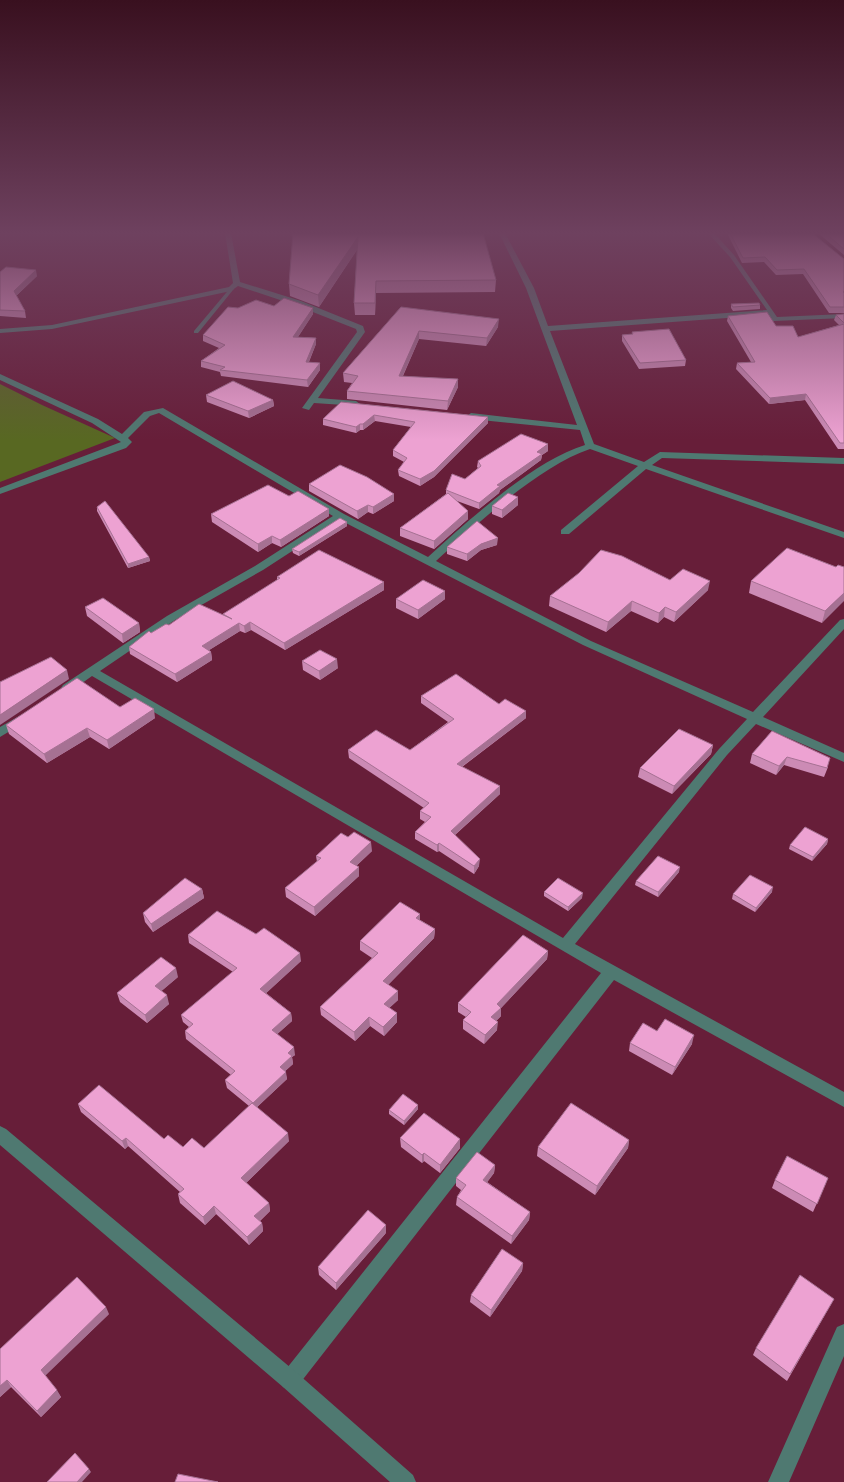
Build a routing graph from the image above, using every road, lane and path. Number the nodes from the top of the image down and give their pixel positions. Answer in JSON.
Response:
{"nodes":[{"id":1,"x":160,"y":302,"type":"edge"},
{"id":2,"x":221,"y":302,"type":"edge"},
{"id":3,"x":295,"y":302,"type":"edge"},
{"id":4,"x":535,"y":302,"type":"edge"},
{"id":5,"x":765,"y":302,"type":"edge"},
{"id":6,"x":772,"y":312,"type":"junction"},
{"id":7,"x":844,"y":316,"type":"edge"},
{"id":8,"x":545,"y":329,"type":"junction"},
{"id":9,"x":0,"y":331,"type":"edge"},
{"id":10,"x":196,"y":332,"type":"dead end"},
{"id":11,"x":0,"y":377,"type":"edge"},
{"id":12,"x":313,"y":400,"type":"junction"},
{"id":13,"x":367,"y":405,"type":"edge"},
{"id":14,"x":306,"y":408,"type":"dead end"},
{"id":15,"x":460,"y":414,"type":"edge"},
{"id":16,"x":583,"y":428,"type":"junction"},
{"id":17,"x":123,"y":438,"type":"junction"},
{"id":18,"x":590,"y":446,"type":"junction"},
{"id":19,"x":844,"y":460,"type":"edge"},
{"id":20,"x":645,"y":465,"type":"junction"},
{"id":21,"x":0,"y":491,"type":"edge"},
{"id":22,"x":340,"y":516,"type":"junction"},
{"id":23,"x":566,"y":532,"type":"dead end"},
{"id":24,"x":844,"y":535,"type":"edge"},
{"id":25,"x":429,"y":562,"type":"junction"},
{"id":26,"x":844,"y":622,"type":"edge"},
{"id":27,"x":92,"y":671,"type":"junction"},
{"id":28,"x":54,"y":697,"type":"edge"},
{"id":29,"x":31,"y":713,"type":"edge"},
{"id":30,"x":754,"y":718,"type":"junction"},
{"id":31,"x":0,"y":733,"type":"edge"},
{"id":32,"x":844,"y":758,"type":"edge"},
{"id":33,"x":565,"y":946,"type":"junction"},
{"id":34,"x":612,"y":971,"type":"junction"},
{"id":35,"x":844,"y":1100,"type":"edge"},
{"id":36,"x":1,"y":1137,"type":"edge"},
{"id":37,"x":844,"y":1334,"type":"edge"},
{"id":38,"x":290,"y":1380,"type":"junction"},
{"id":39,"x":406,"y":1482,"type":"edge"},
{"id":40,"x":778,"y":1482,"type":"edge"}],
"edges":[{"from":1,"to":9,"type":"street"},
{"from":2,"to":10,"type":"lane"},
{"from":3,"to":12,"type":"street"},
{"from":4,"to":8,"type":"street"},
{"from":5,"to":6,"type":"street"},
{"from":6,"to":7,"type":"street"},
{"from":6,"to":8,"type":"street"},
{"from":8,"to":16,"type":"street"},
{"from":11,"to":17,"type":"street"},
{"from":12,"to":13,"type":"street"},
{"from":12,"to":14,"type":"street"},
{"from":15,"to":16,"type":"street"},
{"from":16,"to":18,"type":"street"},
{"from":17,"to":21,"type":"street"},
{"from":17,"to":22,"type":"street"},
{"from":18,"to":20,"type":"street"},
{"from":18,"to":25,"type":"street"},
{"from":19,"to":20,"type":"street"},
{"from":20,"to":23,"type":"street"},
{"from":20,"to":24,"type":"street"},
{"from":22,"to":25,"type":"street"},
{"from":22,"to":27,"type":"street"},
{"from":25,"to":30,"type":"street"},
{"from":26,"to":30,"type":"street"},
{"from":27,"to":28,"type":"street"},
{"from":27,"to":33,"type":"street"},
{"from":29,"to":31,"type":"street"},
{"from":30,"to":32,"type":"street"},
{"from":30,"to":33,"type":"street"},
{"from":33,"to":34,"type":"street"},
{"from":34,"to":35,"type":"street"},
{"from":34,"to":38,"type":"street"},
{"from":36,"to":38,"type":"street"},
{"from":37,"to":40,"type":"street"},
{"from":38,"to":39,"type":"street"}]}
